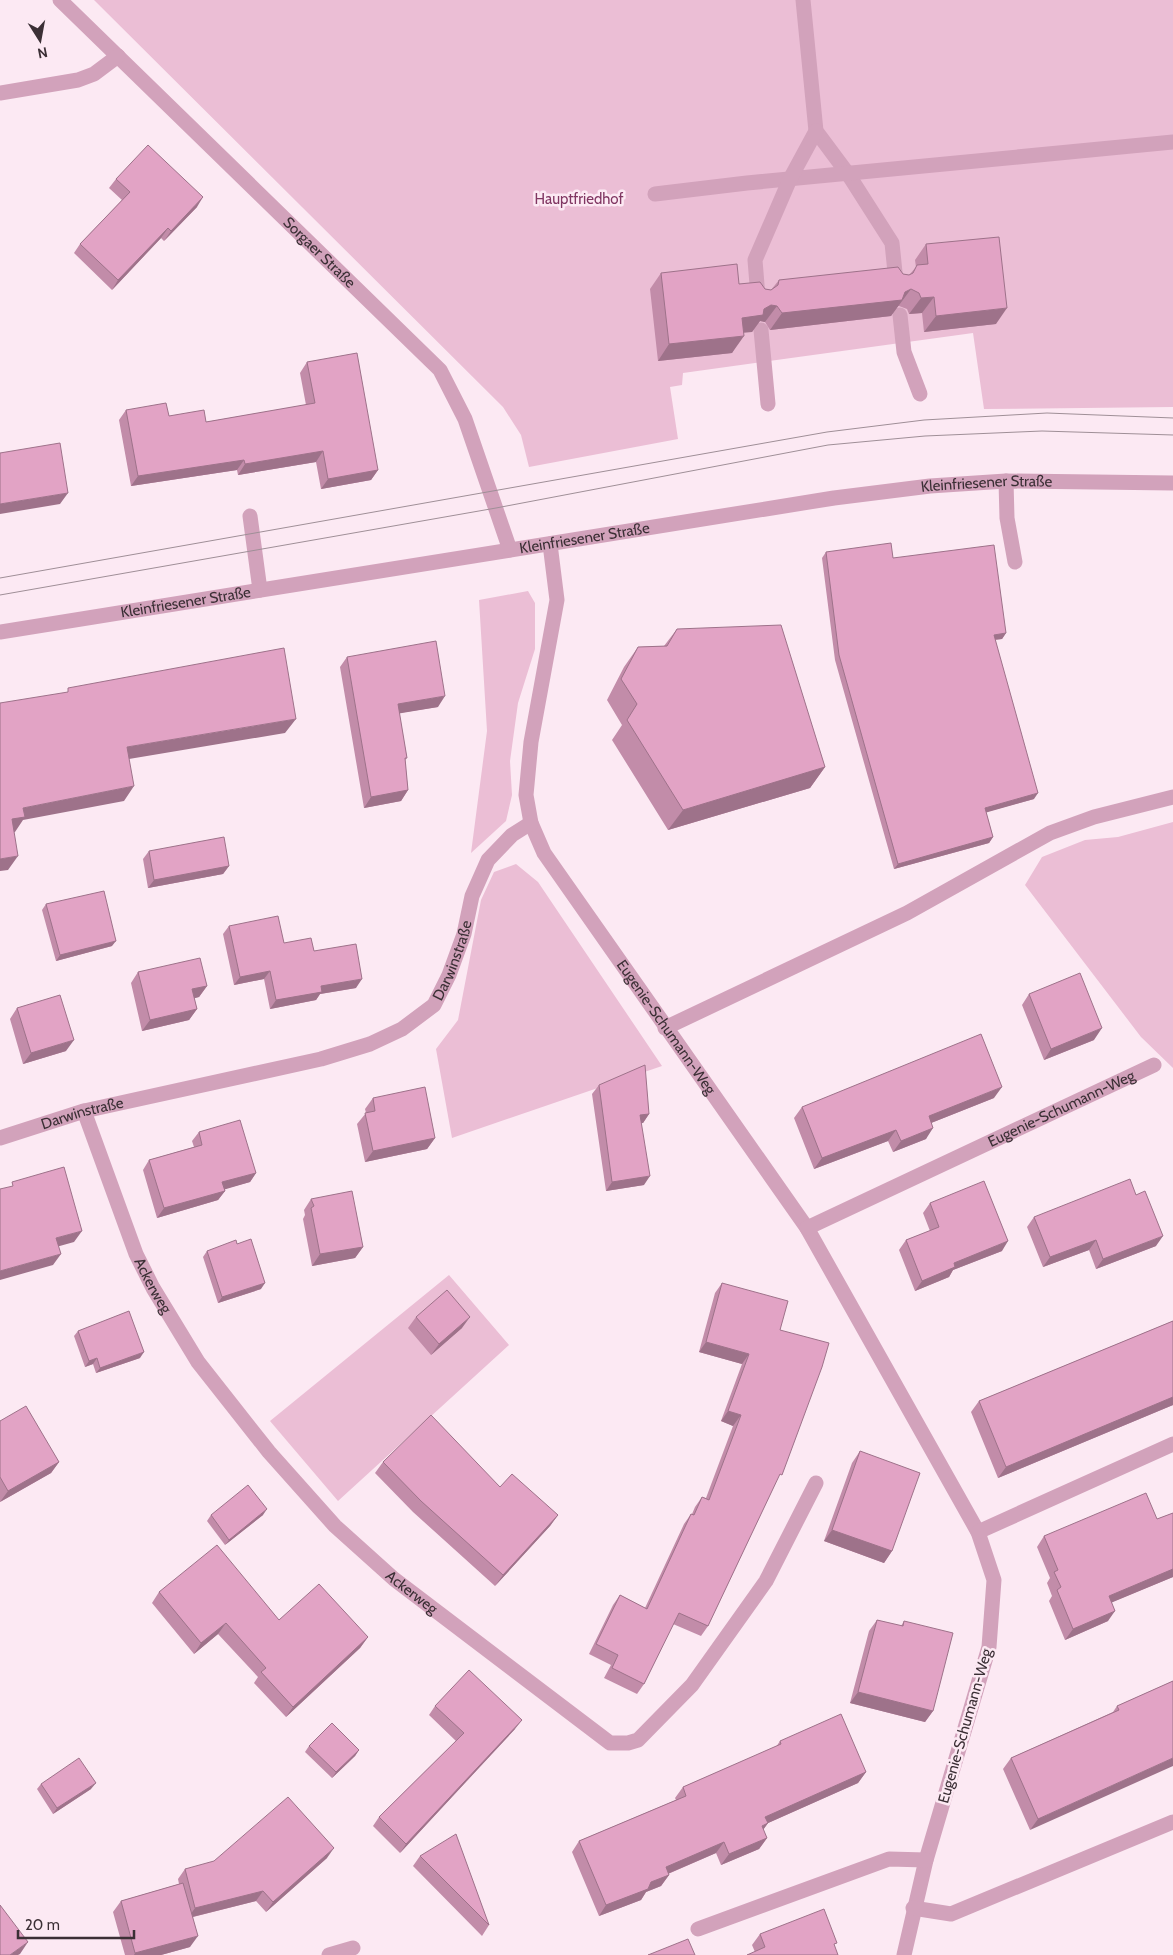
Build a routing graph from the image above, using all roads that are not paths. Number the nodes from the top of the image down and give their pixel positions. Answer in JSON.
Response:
{"nodes":[{"id":1,"x":60,"y":0,"type":"edge"},
{"id":2,"x":804,"y":0,"type":"edge"},
{"id":3,"x":118,"y":56,"type":"junction"},
{"id":4,"x":0,"y":93,"type":"edge"},
{"id":5,"x":816,"y":131,"type":"junction"},
{"id":6,"x":1173,"y":142,"type":"edge"},
{"id":7,"x":848,"y":174,"type":"junction"},
{"id":8,"x":790,"y":179,"type":"junction"},
{"id":9,"x":655,"y":194,"type":"dead end"},
{"id":10,"x":896,"y":282,"type":"edge"},
{"id":11,"x":758,"y":297,"type":"edge"},
{"id":12,"x":900,"y":316,"type":"edge"},
{"id":13,"x":761,"y":330,"type":"edge"},
{"id":14,"x":920,"y":394,"type":"dead end"},
{"id":15,"x":768,"y":404,"type":"dead end"},
{"id":16,"x":1006,"y":482,"type":"junction"},
{"id":17,"x":1173,"y":483,"type":"edge"},
{"id":18,"x":250,"y":516,"type":"dead end"},
{"id":19,"x":550,"y":544,"type":"junction"},
{"id":20,"x":510,"y":550,"type":"junction"},
{"id":21,"x":1015,"y":562,"type":"dead end"},
{"id":22,"x":260,"y":590,"type":"junction"},
{"id":23,"x":0,"y":632,"type":"edge"},
{"id":24,"x":1173,"y":797,"type":"edge"},
{"id":25,"x":531,"y":823,"type":"junction"},
{"id":26,"x":665,"y":1028,"type":"junction"},
{"id":27,"x":1154,"y":1065,"type":"dead end"},
{"id":28,"x":84,"y":1111,"type":"junction"},
{"id":29,"x":0,"y":1138,"type":"edge"},
{"id":30,"x":806,"y":1228,"type":"junction"},
{"id":31,"x":1173,"y":1444,"type":"edge"},
{"id":32,"x":816,"y":1483,"type":"dead end"},
{"id":33,"x":978,"y":1532,"type":"junction"},
{"id":34,"x":1173,"y":1822,"type":"edge"},
{"id":35,"x":926,"y":1860,"type":"junction"},
{"id":36,"x":913,"y":1908,"type":"junction"},
{"id":37,"x":698,"y":1929,"type":"dead end"},
{"id":38,"x":353,"y":1948,"type":"dead end"},
{"id":39,"x":329,"y":1955,"type":"edge"},
{"id":40,"x":904,"y":1955,"type":"edge"}],
"edges":[{"from":1,"to":3,"type":"street","name":"Sorgaer Straße"},
{"from":2,"to":5,"type":"street"},
{"from":3,"to":4,"type":"street"},
{"from":3,"to":20,"type":"street","name":"Sorgaer Straße"},
{"from":5,"to":7,"type":"street"},
{"from":5,"to":8,"type":"street"},
{"from":6,"to":7,"type":"street"},
{"from":7,"to":8,"type":"street"},
{"from":7,"to":10,"type":"street"},
{"from":8,"to":9,"type":"street"},
{"from":8,"to":11,"type":"street"},
{"from":12,"to":14,"type":"street"},
{"from":13,"to":15,"type":"street"},
{"from":16,"to":17,"type":"street","name":"Kleinfriesener Straße"},
{"from":16,"to":19,"type":"street","name":"Kleinfriesener Straße"},
{"from":16,"to":21,"type":"street"},
{"from":18,"to":22,"type":"street"},
{"from":19,"to":20,"type":"street","name":"Kleinfriesener Straße"},
{"from":19,"to":25,"type":"street"},
{"from":20,"to":22,"type":"street","name":"Kleinfriesener Straße"},
{"from":22,"to":23,"type":"street","name":"Kleinfriesener Straße"},
{"from":24,"to":26,"type":"street"},
{"from":25,"to":26,"type":"street","name":"Eugenie-Schumann-Weg"},
{"from":25,"to":28,"type":"street","name":"Darwinstraße"},
{"from":26,"to":30,"type":"street","name":"Eugenie-Schumann-Weg"},
{"from":27,"to":30,"type":"street","name":"Eugenie-Schumann-Weg"},
{"from":28,"to":29,"type":"street","name":"Darwinstraße"},
{"from":28,"to":32,"type":"street","name":"Ackerweg"},
{"from":30,"to":33,"type":"street","name":"Eugenie-Schumann-Weg"},
{"from":31,"to":33,"type":"street"},
{"from":33,"to":35,"type":"street","name":"Eugenie-Schumann-Weg"},
{"from":34,"to":36,"type":"street"},
{"from":35,"to":36,"type":"street","name":"Eugenie-Schumann-Weg"},
{"from":35,"to":37,"type":"street"},
{"from":36,"to":40,"type":"street","name":"Eugenie-Schumann-Weg"},
{"from":38,"to":39,"type":"street"}]}
